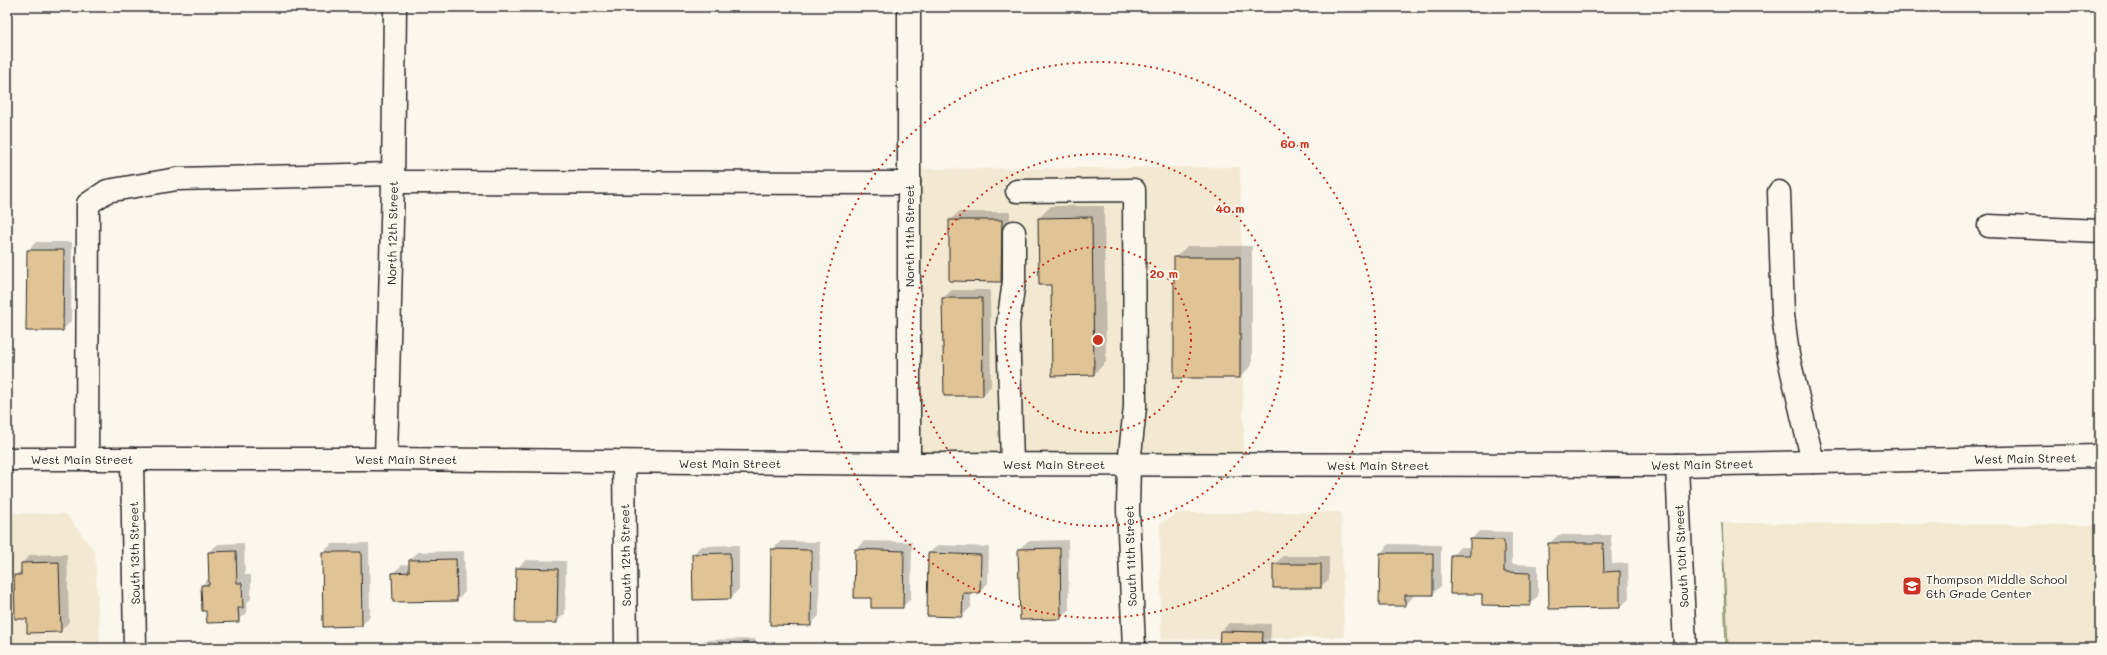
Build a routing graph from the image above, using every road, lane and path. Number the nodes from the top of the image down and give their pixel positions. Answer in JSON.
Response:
{"nodes":[{"id":1,"x":395,"y":7,"type":"edge"},
{"id":2,"x":909,"y":7,"type":"edge"},
{"id":3,"x":393,"y":178,"type":"junction"},
{"id":4,"x":909,"y":183,"type":"junction"},
{"id":5,"x":1017,"y":191,"type":"dead end"},
{"id":6,"x":1779,"y":192,"type":"dead end"},
{"id":7,"x":1989,"y":226,"type":"dead end"},
{"id":8,"x":2100,"y":231,"type":"edge"},
{"id":9,"x":1014,"y":232,"type":"dead end"},
{"id":10,"x":2100,"y":456,"type":"edge"},
{"id":11,"x":7,"y":459,"type":"edge"},
{"id":12,"x":87,"y":459,"type":"junction"},
{"id":13,"x":132,"y":459,"type":"junction"},
{"id":14,"x":386,"y":459,"type":"junction"},
{"id":15,"x":624,"y":462,"type":"junction"},
{"id":16,"x":1813,"y":462,"type":"junction"},
{"id":17,"x":909,"y":464,"type":"junction"},
{"id":18,"x":1012,"y":464,"type":"junction"},
{"id":19,"x":1129,"y":464,"type":"junction"},
{"id":20,"x":1677,"y":465,"type":"junction"},
{"id":21,"x":136,"y":648,"type":"edge"},
{"id":22,"x":626,"y":648,"type":"edge"},
{"id":23,"x":1134,"y":648,"type":"edge"},
{"id":24,"x":1685,"y":648,"type":"edge"}],
"edges":[{"from":1,"to":3,"type":"main road","name":"North 12th Street"},
{"from":2,"to":4,"type":"main road","name":"North 11th Street"},
{"from":3,"to":4,"type":"main road"},
{"from":3,"to":12,"type":"main road"},
{"from":3,"to":14,"type":"main road","name":"North 12th Street"},
{"from":4,"to":17,"type":"main road","name":"North 11th Street"},
{"from":5,"to":19,"type":"main road","name":"South 11th Street"},
{"from":6,"to":16,"type":"main road"},
{"from":7,"to":8,"type":"main road"},
{"from":9,"to":18,"type":"main road"},
{"from":10,"to":16,"type":"main road","name":"West Main Street"},
{"from":11,"to":12,"type":"main road","name":"West Main Street"},
{"from":12,"to":13,"type":"main road","name":"West Main Street"},
{"from":13,"to":14,"type":"main road","name":"West Main Street"},
{"from":13,"to":21,"type":"main road","name":"South 13th Street"},
{"from":14,"to":15,"type":"main road","name":"West Main Street"},
{"from":15,"to":17,"type":"main road","name":"West Main Street"},
{"from":15,"to":22,"type":"main road","name":"South 12th Street"},
{"from":16,"to":20,"type":"main road","name":"West Main Street"},
{"from":17,"to":18,"type":"main road","name":"West Main Street"},
{"from":18,"to":19,"type":"main road","name":"West Main Street"},
{"from":19,"to":20,"type":"main road","name":"West Main Street"},
{"from":19,"to":23,"type":"main road","name":"South 11th Street"},
{"from":20,"to":24,"type":"main road","name":"South 10th Street"}]}
